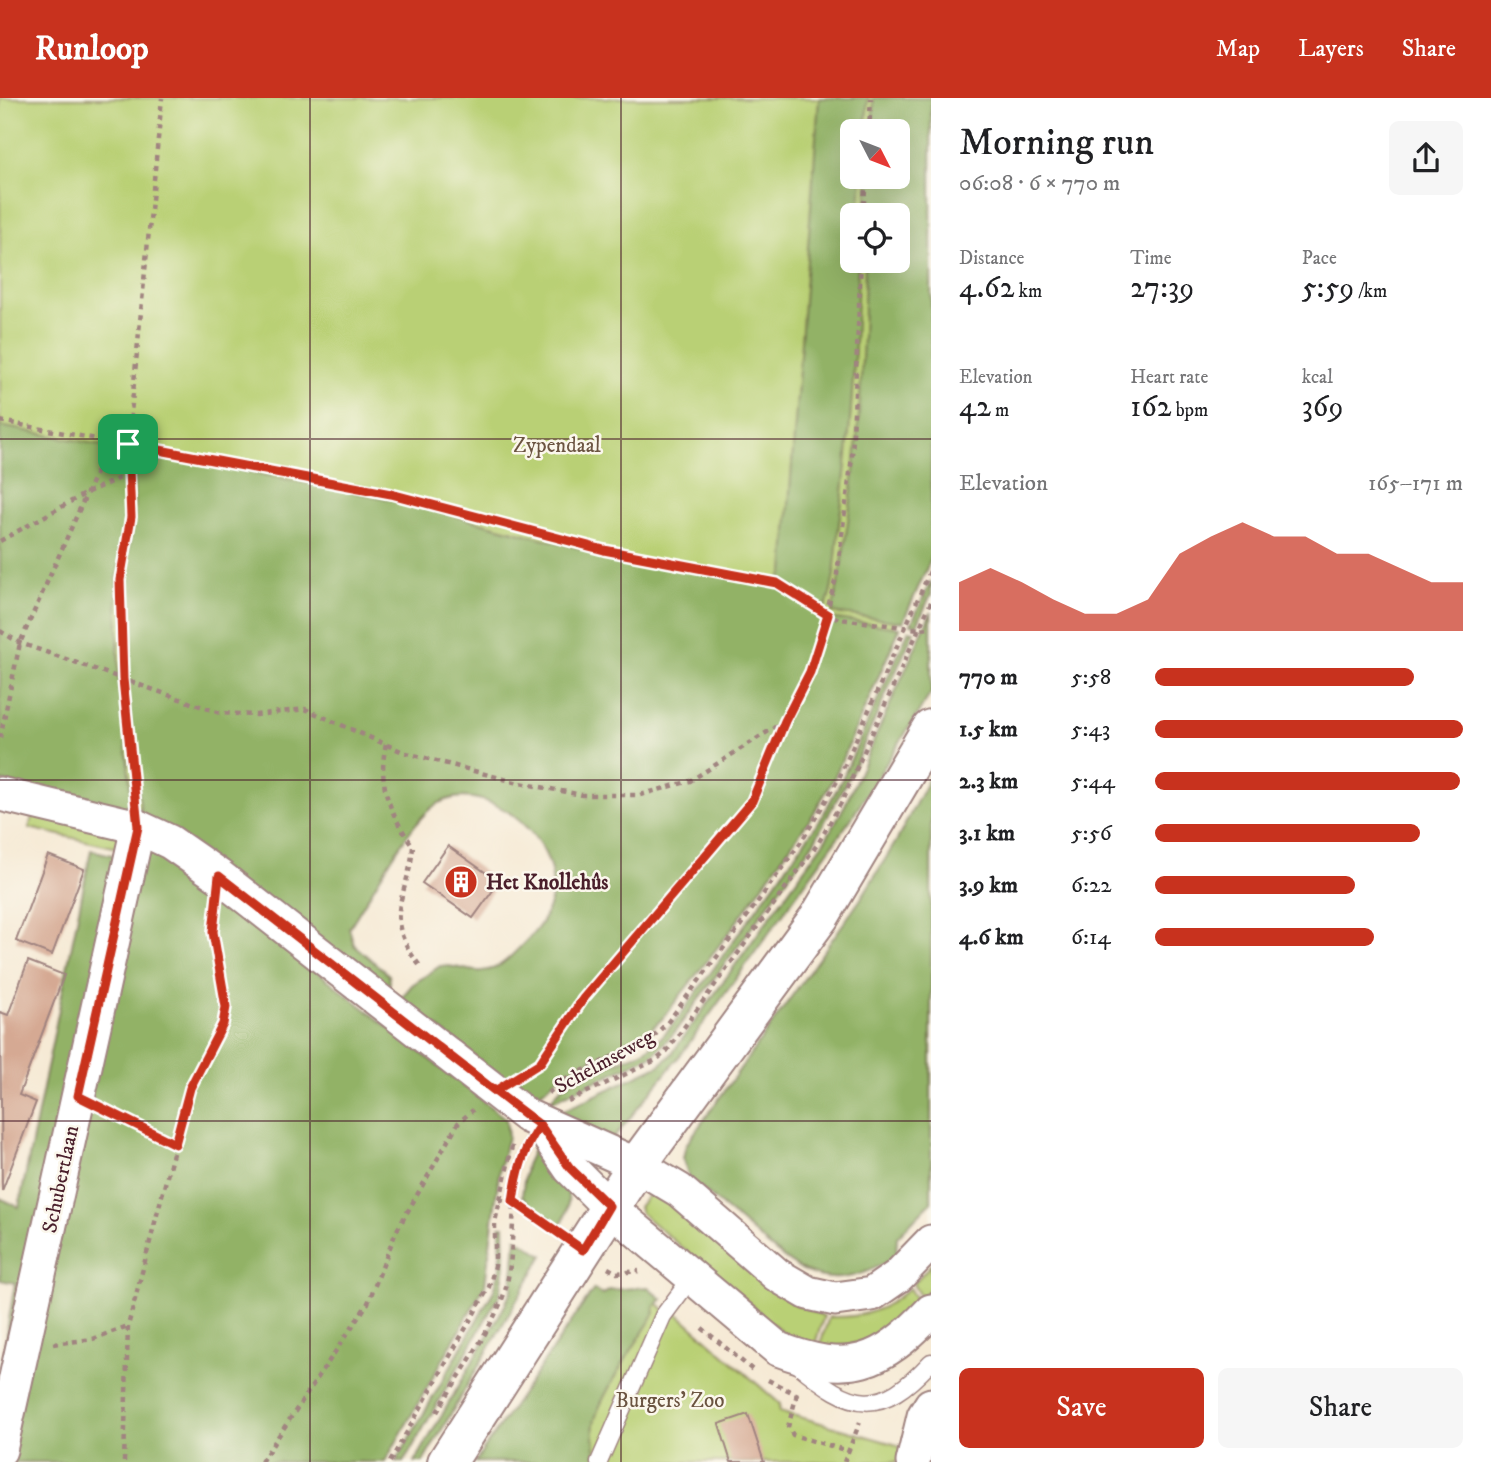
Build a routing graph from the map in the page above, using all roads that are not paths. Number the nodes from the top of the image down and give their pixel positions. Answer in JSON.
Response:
{"nodes":[{"id":1,"x":931,"y":729,"type":"edge"},
{"id":2,"x":0,"y":794,"type":"edge"},
{"id":3,"x":138,"y":827,"type":"junction"},
{"id":4,"x":534,"y":1120,"type":"junction"},
{"id":5,"x":637,"y":1164,"type":"junction"},
{"id":6,"x":609,"y":1206,"type":"junction"},
{"id":7,"x":931,"y":1242,"type":"edge"},
{"id":8,"x":692,"y":1277,"type":"junction"},
{"id":9,"x":931,"y":1311,"type":"edge"},
{"id":10,"x":15,"y":1349,"type":"edge"},
{"id":11,"x":778,"y":1349,"type":"junction"},
{"id":12,"x":931,"y":1362,"type":"edge"},
{"id":13,"x":931,"y":1405,"type":"edge"},
{"id":14,"x":0,"y":1450,"type":"edge"},
{"id":15,"x":447,"y":1462,"type":"edge"},
{"id":16,"x":599,"y":1462,"type":"edge"},
{"id":17,"x":913,"y":1462,"type":"edge"}],
"edges":[{"from":1,"to":5,"type":"main road"},
{"from":2,"to":3,"type":"street"},
{"from":3,"to":4,"type":"street"},
{"from":3,"to":10,"type":"street","name":"Schubertlaan"},
{"from":4,"to":5,"type":"street"},
{"from":4,"to":6,"type":"street"},
{"from":5,"to":6,"type":"main road"},
{"from":5,"to":7,"type":"street"},
{"from":6,"to":8,"type":"street"},
{"from":6,"to":15,"type":"main road"},
{"from":8,"to":11,"type":"street"},
{"from":8,"to":16,"type":"lane"},
{"from":9,"to":11,"type":"street"},
{"from":10,"to":14,"type":"street","name":"Schubertlaan"},
{"from":11,"to":12,"type":"lane"},
{"from":13,"to":17,"type":"street"}]}
